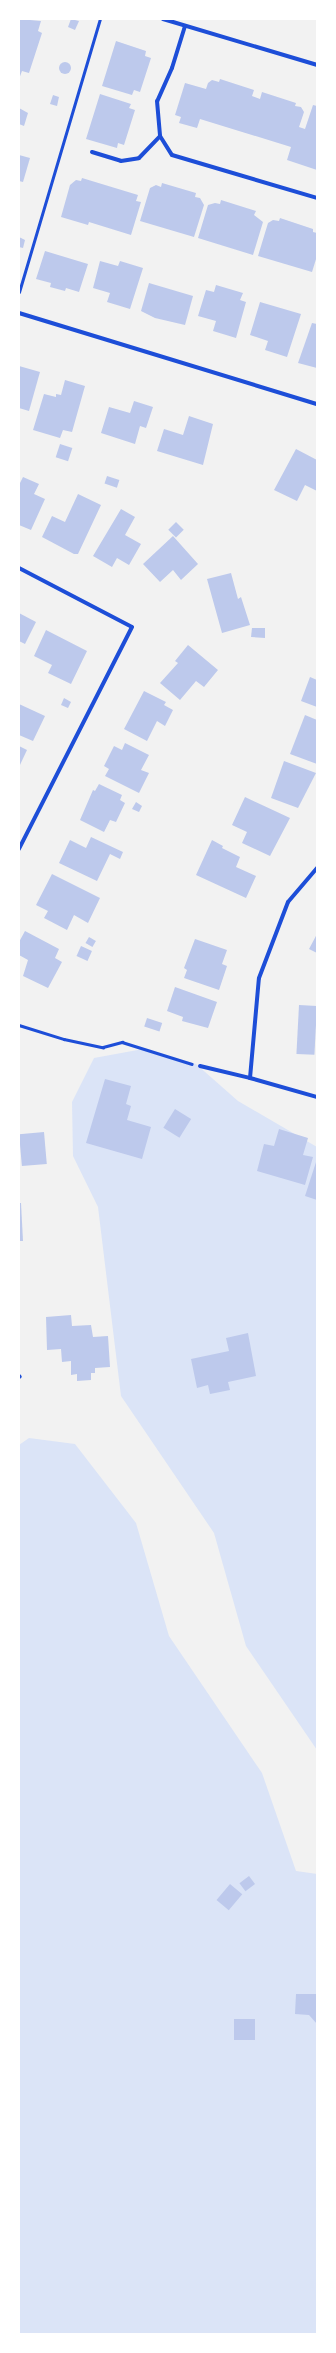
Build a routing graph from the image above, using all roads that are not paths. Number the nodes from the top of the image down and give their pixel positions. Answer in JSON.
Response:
{"nodes":[{"id":1,"x":100,"y":19,"type":"edge"},
{"id":2,"x":163,"y":19,"type":"edge"},
{"id":3,"x":185,"y":26,"type":"junction"},
{"id":4,"x":317,"y":65,"type":"edge"},
{"id":5,"x":160,"y":136,"type":"junction"},
{"id":6,"x":92,"y":152,"type":"dead end"},
{"id":7,"x":317,"y":198,"type":"edge"},
{"id":8,"x":19,"y":292,"type":"edge"},
{"id":9,"x":19,"y":313,"type":"edge"},
{"id":10,"x":317,"y":404,"type":"edge"},
{"id":11,"x":19,"y":568,"type":"edge"},
{"id":12,"x":19,"y":849,"type":"edge"},
{"id":13,"x":317,"y":868,"type":"edge"},
{"id":14,"x":200,"y":1066,"type":"road end"},
{"id":15,"x":250,"y":1078,"type":"junction"},
{"id":16,"x":317,"y":1097,"type":"edge"}],
"edges":[{"from":1,"to":8,"type":"lane"},
{"from":2,"to":3,"type":"street"},
{"from":3,"to":4,"type":"street"},
{"from":3,"to":5,"type":"street"},
{"from":5,"to":6,"type":"street"},
{"from":5,"to":7,"type":"street"},
{"from":9,"to":10,"type":"street"},
{"from":11,"to":12,"type":"street"},
{"from":13,"to":15,"type":"street"},
{"from":14,"to":15,"type":"street"},
{"from":15,"to":16,"type":"street"}]}
